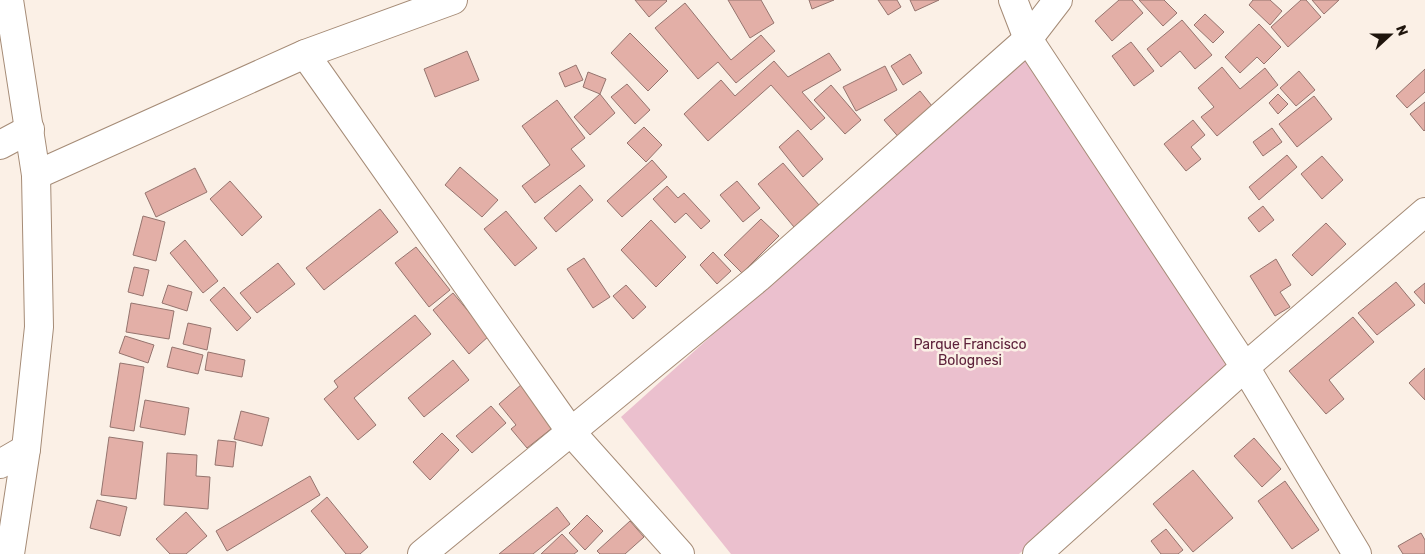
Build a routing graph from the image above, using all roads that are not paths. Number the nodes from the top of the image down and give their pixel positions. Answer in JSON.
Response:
{"nodes":[{"id":1,"x":9,"y":0,"type":"edge"},
{"id":2,"x":453,"y":0,"type":"edge"},
{"id":3,"x":1012,"y":0,"type":"edge"},
{"id":4,"x":1058,"y":0,"type":"edge"},
{"id":5,"x":1028,"y":39,"type":"junction"},
{"id":6,"x":305,"y":54,"type":"junction"},
{"id":7,"x":30,"y":129,"type":"junction"},
{"id":8,"x":0,"y":145,"type":"edge"},
{"id":9,"x":36,"y":174,"type":"junction"},
{"id":10,"x":1425,"y":212,"type":"edge"},
{"id":11,"x":1246,"y":367,"type":"junction"},
{"id":12,"x":571,"y":432,"type":"junction"},
{"id":13,"x":26,"y":448,"type":"junction"},
{"id":14,"x":0,"y":464,"type":"edge"},
{"id":15,"x":10,"y":554,"type":"edge"},
{"id":16,"x":422,"y":554,"type":"edge"},
{"id":17,"x":680,"y":554,"type":"edge"},
{"id":18,"x":1037,"y":554,"type":"edge"},
{"id":19,"x":1357,"y":554,"type":"edge"}],
"edges":[{"from":1,"to":7,"type":"street"},
{"from":2,"to":6,"type":"street"},
{"from":3,"to":5,"type":"street"},
{"from":4,"to":5,"type":"street"},
{"from":5,"to":11,"type":"street"},
{"from":5,"to":12,"type":"street"},
{"from":6,"to":9,"type":"street"},
{"from":6,"to":12,"type":"street"},
{"from":7,"to":8,"type":"street"},
{"from":7,"to":9,"type":"street"},
{"from":9,"to":13,"type":"street"},
{"from":10,"to":11,"type":"street"},
{"from":11,"to":18,"type":"street"},
{"from":11,"to":19,"type":"street"},
{"from":12,"to":16,"type":"street"},
{"from":12,"to":17,"type":"street"},
{"from":13,"to":14,"type":"street"},
{"from":13,"to":15,"type":"street"}]}
